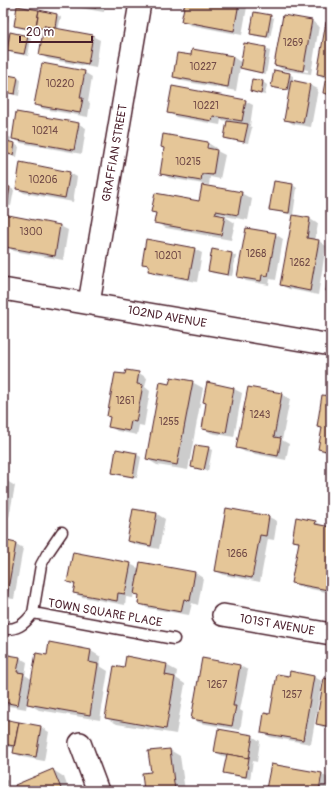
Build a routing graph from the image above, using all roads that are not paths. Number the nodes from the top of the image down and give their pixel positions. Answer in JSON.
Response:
{"nodes":[{"id":1,"x":140,"y":3,"type":"edge"},
{"id":2,"x":3,"y":289,"type":"edge"},
{"id":3,"x":89,"y":303,"type":"junction"},
{"id":4,"x":331,"y":345,"type":"edge"},
{"id":5,"x":62,"y":532,"type":"dead end"},
{"id":6,"x":32,"y":613,"type":"junction"},
{"id":7,"x":223,"y":615,"type":"dead end"},
{"id":8,"x":3,"y":629,"type":"edge"},
{"id":9,"x":331,"y":634,"type":"edge"},
{"id":10,"x":174,"y":639,"type":"dead end"},
{"id":11,"x":80,"y":743,"type":"dead end"},
{"id":12,"x":98,"y":791,"type":"edge"}],
"edges":[{"from":1,"to":3,"type":"street","name":"GRAFFIAN STREET"},
{"from":2,"to":3,"type":"street","name":"102ND AVENUE"},
{"from":3,"to":4,"type":"street","name":"102ND AVENUE"},
{"from":5,"to":6,"type":"lane","name":"TOWN SQUARE PLACE"},
{"from":6,"to":8,"type":"lane","name":"TOWN SQUARE PLACE"},
{"from":6,"to":10,"type":"lane","name":"TOWN SQUARE PLACE"},
{"from":7,"to":9,"type":"street","name":"101ST AVENUE"},
{"from":11,"to":12,"type":"street"}]}
